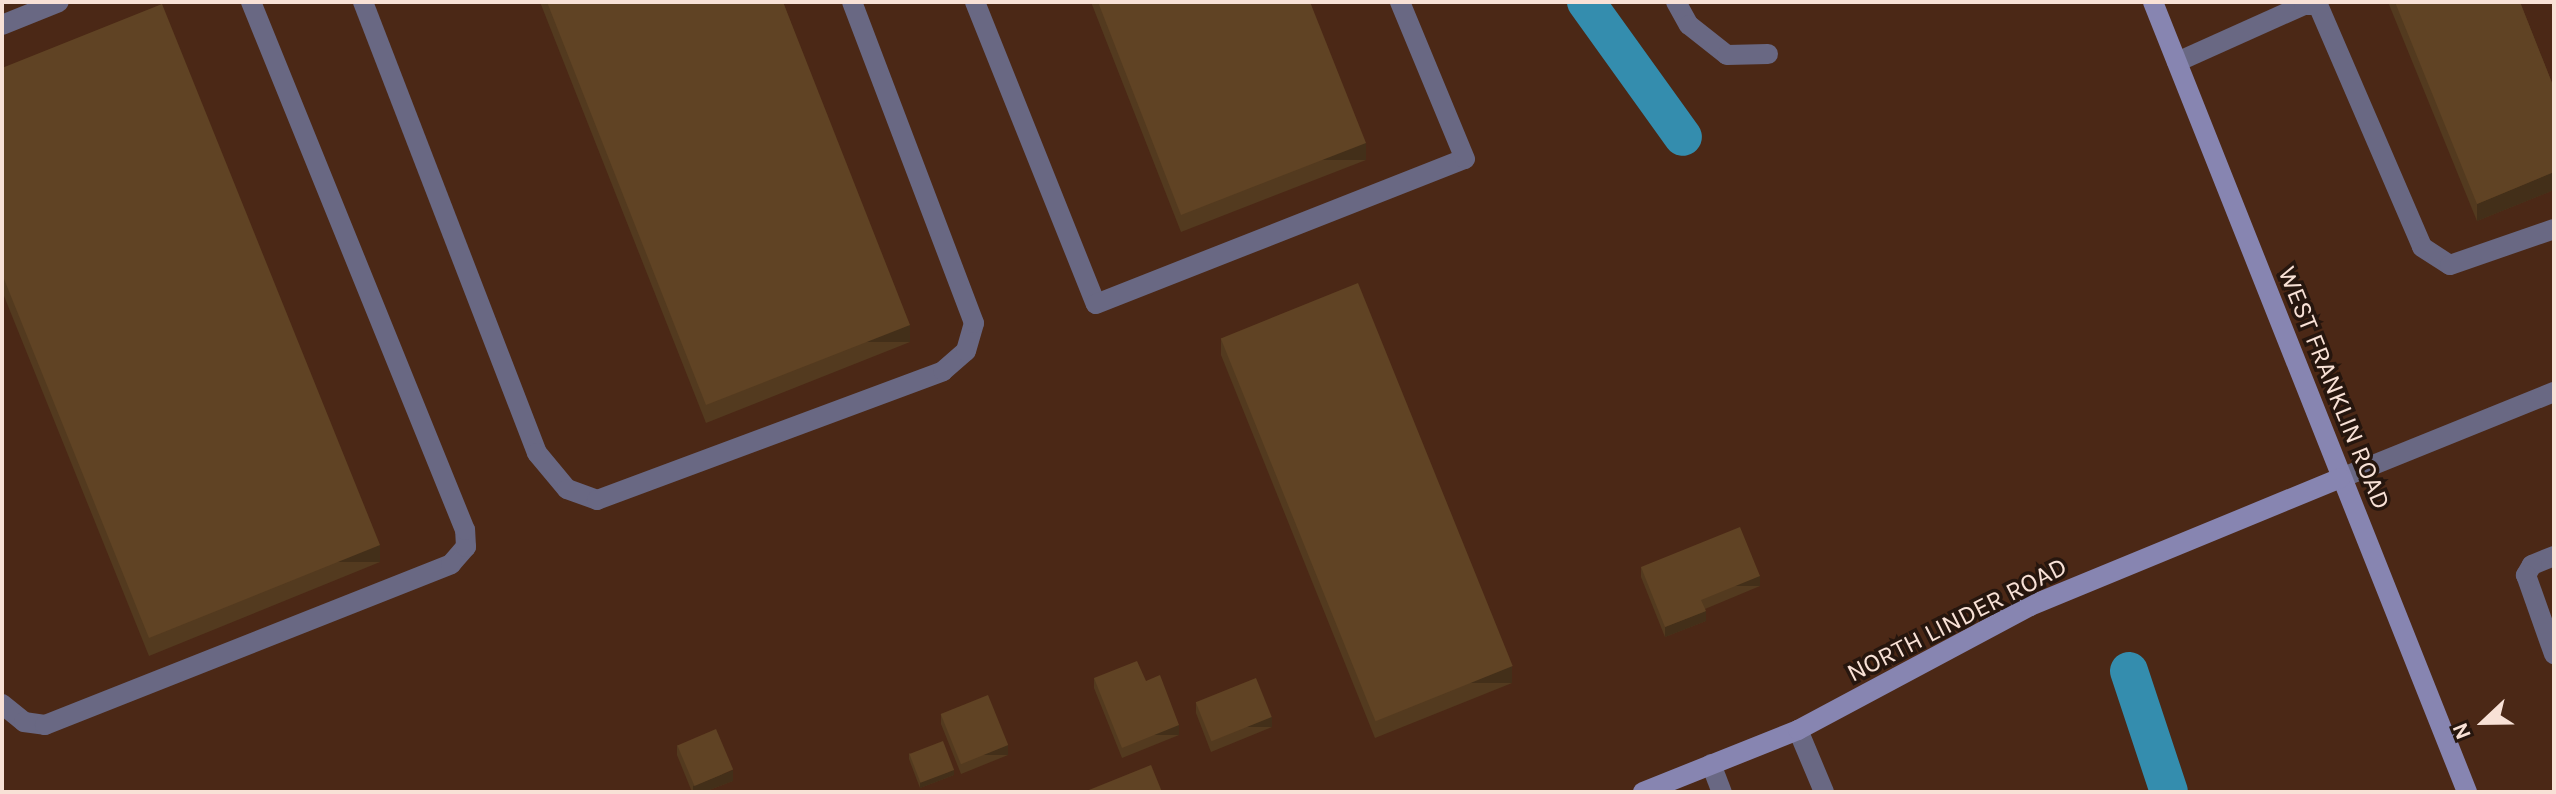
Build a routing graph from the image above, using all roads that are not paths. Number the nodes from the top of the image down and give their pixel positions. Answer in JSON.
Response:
{"nodes":[{"id":1,"x":59,"y":2,"type":"edge"},
{"id":2,"x":251,"y":2,"type":"edge"},
{"id":3,"x":363,"y":2,"type":"edge"},
{"id":4,"x":852,"y":2,"type":"edge"},
{"id":5,"x":975,"y":2,"type":"edge"},
{"id":6,"x":1400,"y":2,"type":"edge"},
{"id":7,"x":1676,"y":2,"type":"edge"},
{"id":8,"x":2153,"y":2,"type":"edge"},
{"id":9,"x":2321,"y":4,"type":"edge"},
{"id":10,"x":2,"y":25,"type":"edge"},
{"id":11,"x":1768,"y":54,"type":"dead end"},
{"id":12,"x":2177,"y":62,"type":"junction"},
{"id":13,"x":2554,"y":229,"type":"edge"},
{"id":14,"x":2554,"y":392,"type":"edge"},
{"id":15,"x":2341,"y":478,"type":"junction"},
{"id":16,"x":2554,"y":556,"type":"edge"},
{"id":17,"x":2554,"y":654,"type":"edge"},
{"id":18,"x":2,"y":704,"type":"edge"},
{"id":19,"x":1798,"y":730,"type":"junction"},
{"id":20,"x":1711,"y":764,"type":"junction"},
{"id":21,"x":1643,"y":792,"type":"edge"},
{"id":22,"x":1722,"y":792,"type":"edge"},
{"id":23,"x":1824,"y":792,"type":"edge"},
{"id":24,"x":2467,"y":792,"type":"edge"}],
"edges":[{"from":1,"to":10,"type":"street"},
{"from":2,"to":18,"type":"street"},
{"from":3,"to":4,"type":"street"},
{"from":5,"to":6,"type":"street"},
{"from":7,"to":11,"type":"street"},
{"from":8,"to":12,"type":"main road","name":"WEST FRANKLIN ROAD"},
{"from":9,"to":12,"type":"street"},
{"from":9,"to":13,"type":"street"},
{"from":12,"to":15,"type":"main road","name":"WEST FRANKLIN ROAD"},
{"from":14,"to":15,"type":"street"},
{"from":15,"to":19,"type":"main road","name":"NORTH LINDER ROAD"},
{"from":15,"to":24,"type":"main road","name":"WEST FRANKLIN ROAD"},
{"from":16,"to":17,"type":"street"},
{"from":19,"to":20,"type":"main road","name":"NORTH LINDER ROAD"},
{"from":19,"to":23,"type":"street"},
{"from":20,"to":21,"type":"main road","name":"NORTH LINDER ROAD"},
{"from":20,"to":22,"type":"street"}]}
